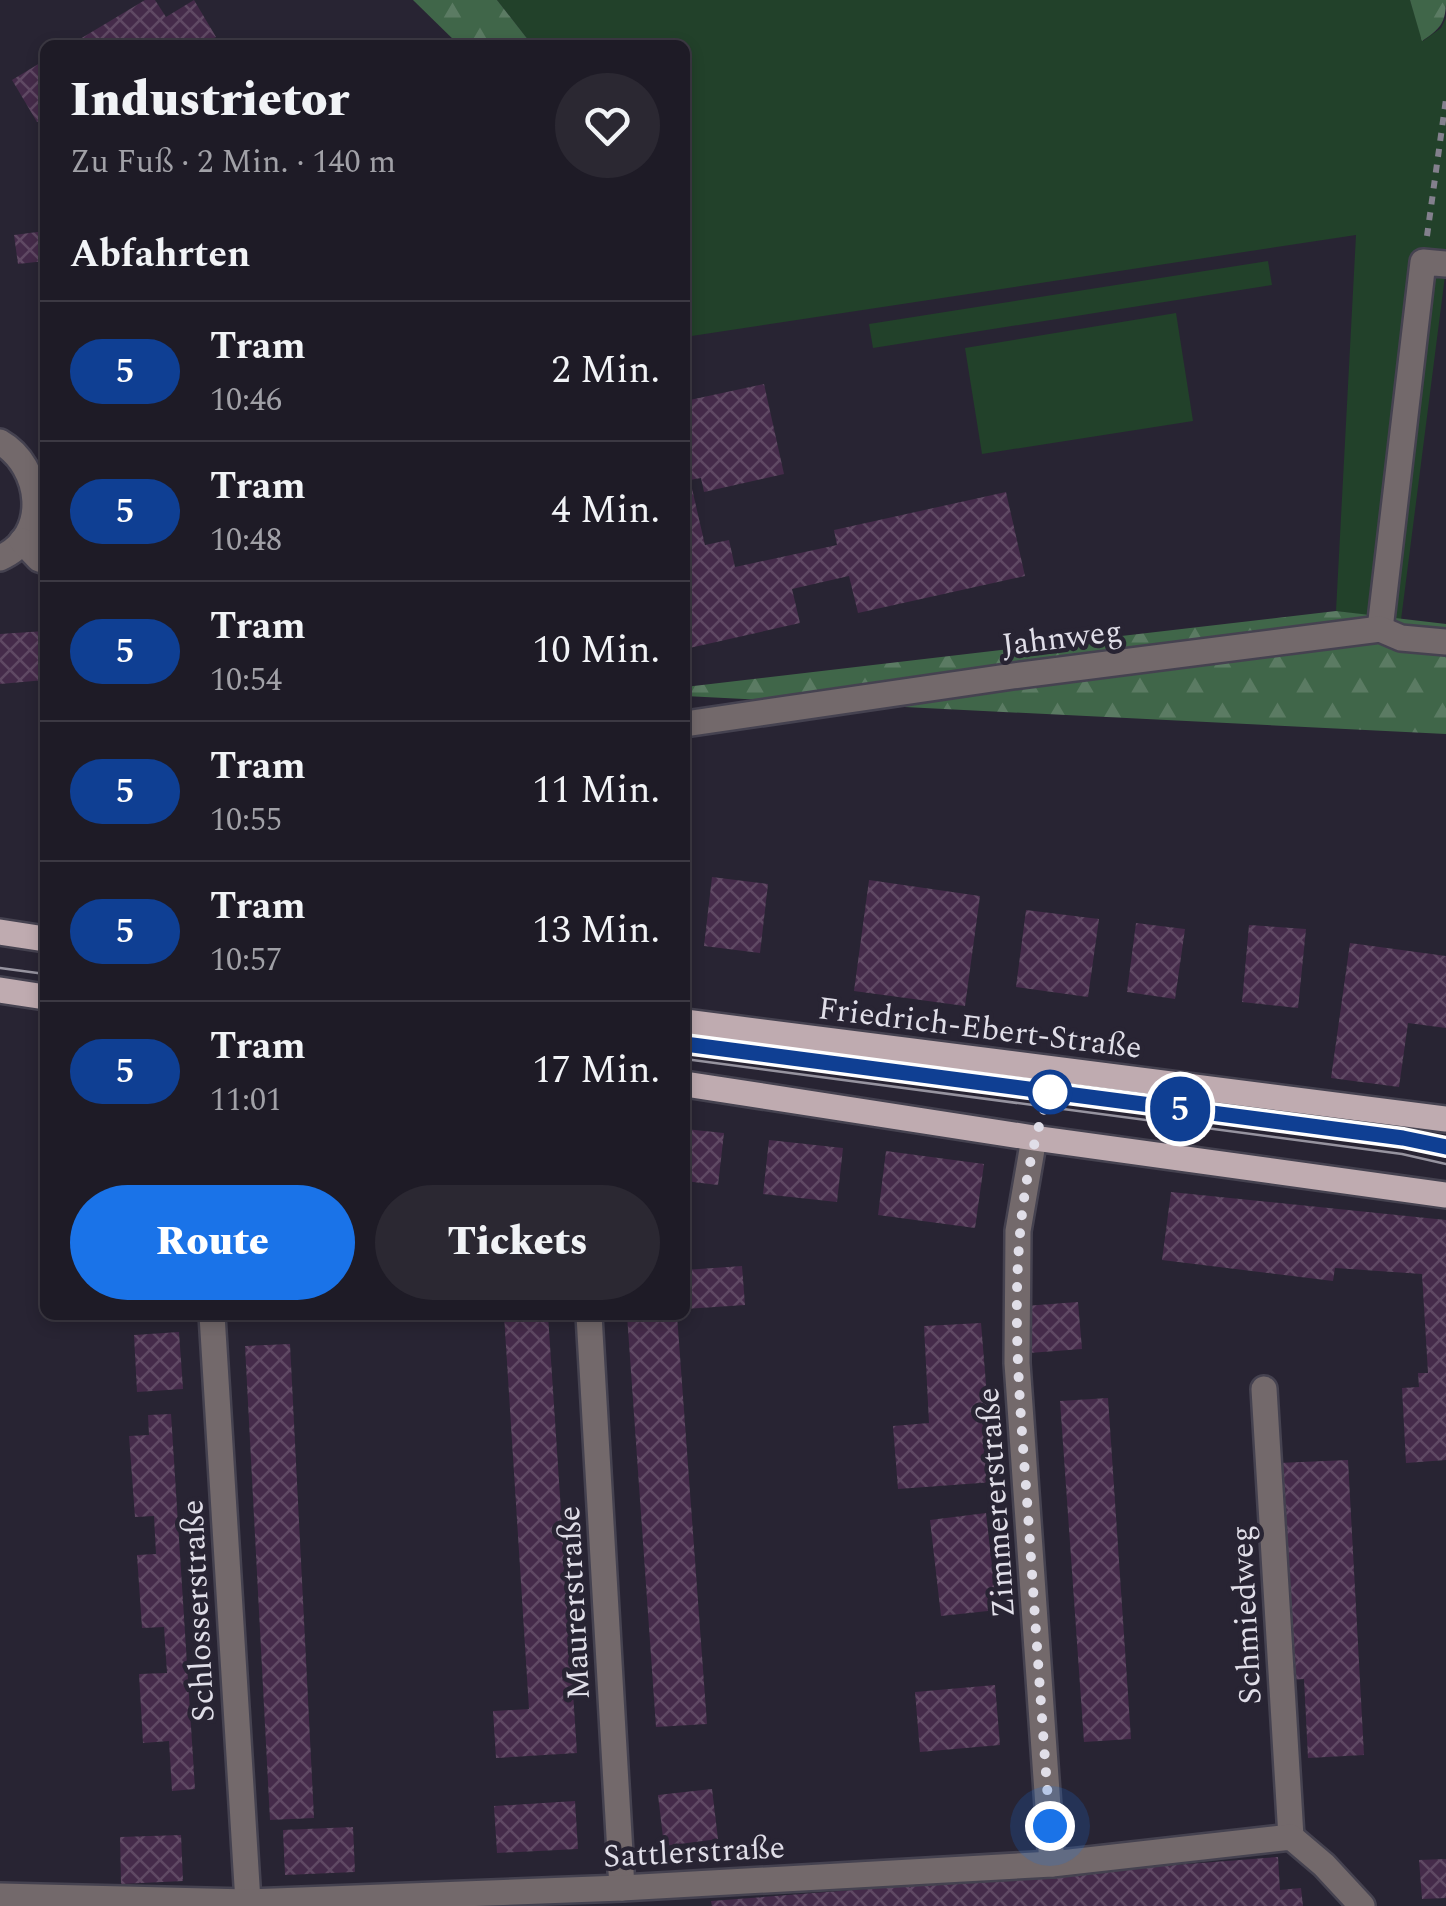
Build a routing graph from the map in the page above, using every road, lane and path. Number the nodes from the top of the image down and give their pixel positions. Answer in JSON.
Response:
{"nodes":[{"id":1,"x":1446,"y":99,"type":"edge"},
{"id":2,"x":1434,"y":263,"type":"edge"},
{"id":3,"x":0,"y":442,"type":"edge"},
{"id":4,"x":22,"y":541,"type":"junction"},
{"id":5,"x":0,"y":558,"type":"edge"},
{"id":6,"x":40,"y":559,"type":"edge"},
{"id":7,"x":1380,"y":629,"type":"junction"},
{"id":8,"x":1446,"y":642,"type":"edge"},
{"id":9,"x":690,"y":723,"type":"edge"},
{"id":10,"x":0,"y":932,"type":"edge"},
{"id":11,"x":40,"y":938,"type":"edge"},
{"id":12,"x":0,"y":990,"type":"edge"},
{"id":13,"x":40,"y":996,"type":"edge"},
{"id":14,"x":690,"y":1023,"type":"edge"},
{"id":15,"x":690,"y":1085,"type":"edge"},
{"id":16,"x":1446,"y":1118,"type":"edge"},
{"id":17,"x":1034,"y":1138,"type":"junction"},
{"id":18,"x":1446,"y":1195,"type":"edge"},
{"id":19,"x":212,"y":1320,"type":"edge"},
{"id":20,"x":589,"y":1320,"type":"edge"},
{"id":21,"x":1264,"y":1389,"type":"dead end"},
{"id":22,"x":1291,"y":1837,"type":"junction"},
{"id":23,"x":1052,"y":1864,"type":"junction"},
{"id":24,"x":622,"y":1888,"type":"junction"},
{"id":25,"x":696,"y":1895,"type":"edge"},
{"id":26,"x":0,"y":1896,"type":"edge"},
{"id":27,"x":248,"y":1902,"type":"junction"},
{"id":28,"x":1362,"y":1906,"type":"edge"}],
"edges":[{"from":1,"to":2,"type":"path"},
{"from":2,"to":7,"type":"street"},
{"from":3,"to":4,"type":"street"},
{"from":4,"to":5,"type":"street"},
{"from":4,"to":6,"type":"street"},
{"from":7,"to":8,"type":"street","name":"Jahnweg"},
{"from":7,"to":9,"type":"street","name":"Jahnweg"},
{"from":10,"to":11,"type":"main road"},
{"from":12,"to":13,"type":"main road"},
{"from":14,"to":16,"type":"main road","name":"Friedrich-Ebert-Straße"},
{"from":15,"to":17,"type":"main road"},
{"from":17,"to":18,"type":"main road"},
{"from":17,"to":23,"type":"street","name":"Zimmererstraße"},
{"from":19,"to":27,"type":"street","name":"Schlosserstraße"},
{"from":20,"to":24,"type":"street","name":"Maurerstraße"},
{"from":21,"to":22,"type":"street","name":"Schmiedweg"},
{"from":22,"to":23,"type":"street","name":"Sattlerstraße"},
{"from":22,"to":28,"type":"street"},
{"from":23,"to":25,"type":"street","name":"Sattlerstraße"},
{"from":24,"to":25,"type":"street","name":"Sattlerstraße"},
{"from":24,"to":27,"type":"street","name":"Sattlerstraße"},
{"from":26,"to":27,"type":"street","name":"Sattlerstraße"}]}
